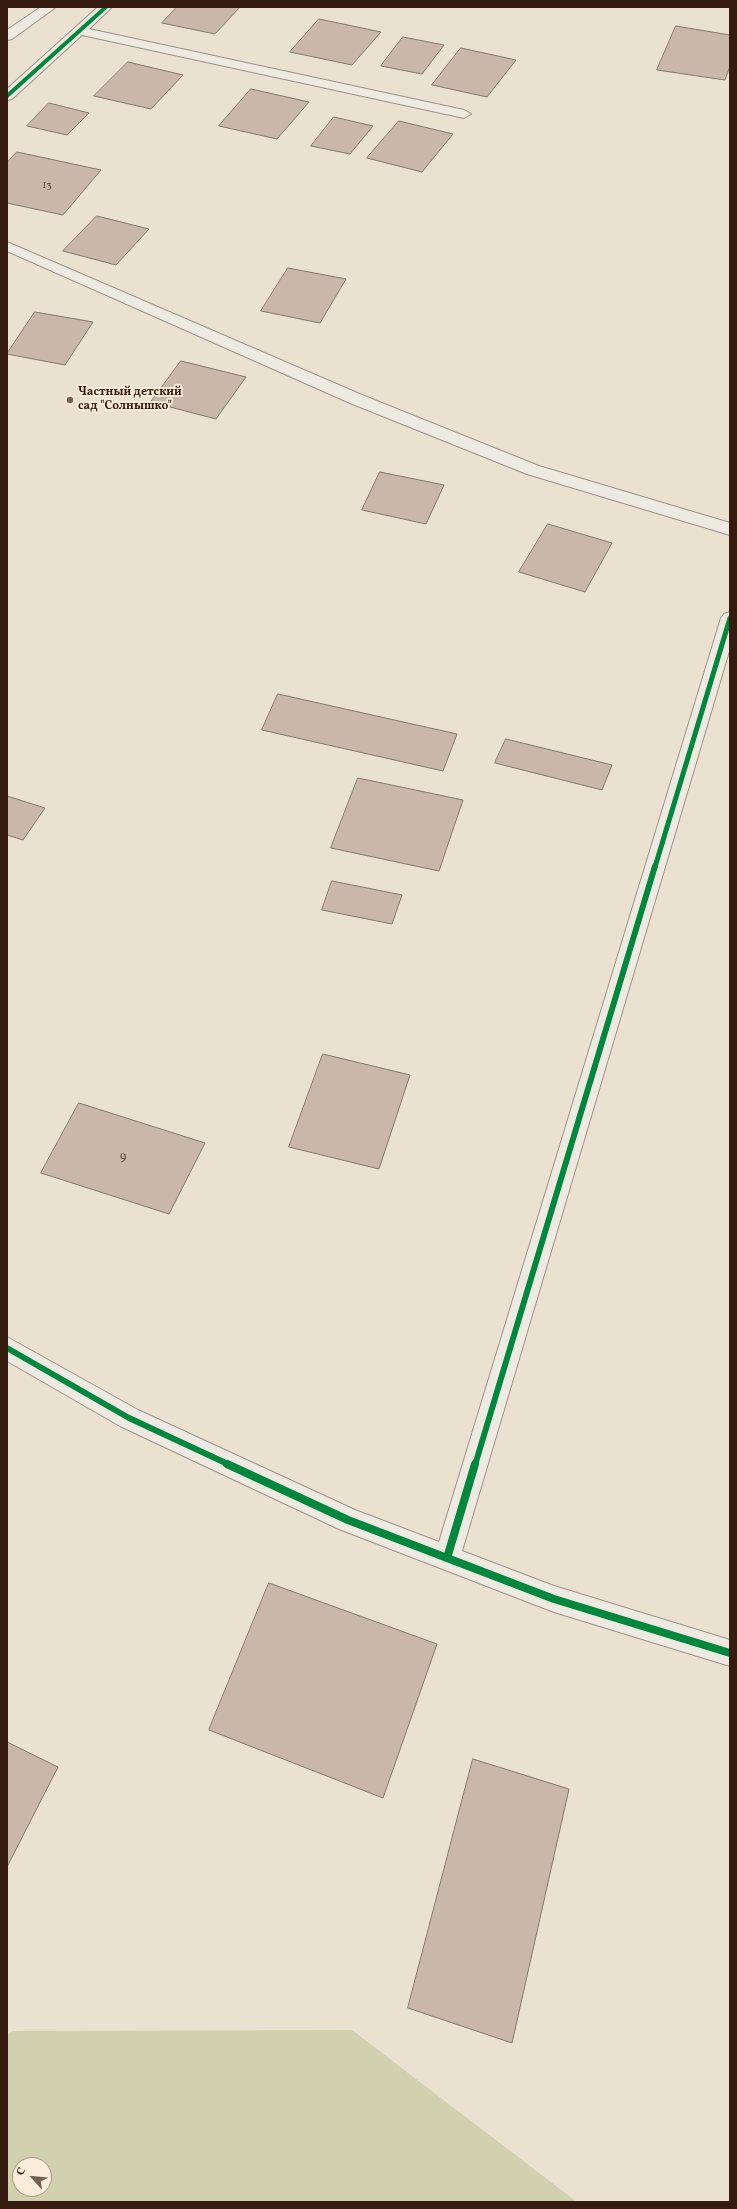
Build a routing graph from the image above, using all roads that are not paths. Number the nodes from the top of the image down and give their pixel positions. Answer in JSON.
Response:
{"nodes":[{"id":1,"x":50,"y":7,"type":"edge"},
{"id":2,"x":106,"y":7,"type":"edge"},
{"id":3,"x":80,"y":30,"type":"junction"},
{"id":4,"x":7,"y":36,"type":"edge"},
{"id":5,"x":7,"y":96,"type":"edge"},
{"id":6,"x":464,"y":114,"type":"dead end"},
{"id":7,"x":7,"y":246,"type":"edge"},
{"id":8,"x":730,"y":529,"type":"edge"},
{"id":9,"x":730,"y":618,"type":"edge"},
{"id":10,"x":7,"y":1348,"type":"edge"},
{"id":11,"x":446,"y":1558,"type":"junction"},
{"id":12,"x":730,"y":1653,"type":"edge"}],
"edges":[{"from":1,"to":4,"type":"street"},
{"from":2,"to":3,"type":"street"},
{"from":3,"to":5,"type":"street"},
{"from":3,"to":6,"type":"street"},
{"from":7,"to":8,"type":"street"},
{"from":9,"to":11,"type":"street"},
{"from":10,"to":11,"type":"street"},
{"from":11,"to":12,"type":"street"}]}
